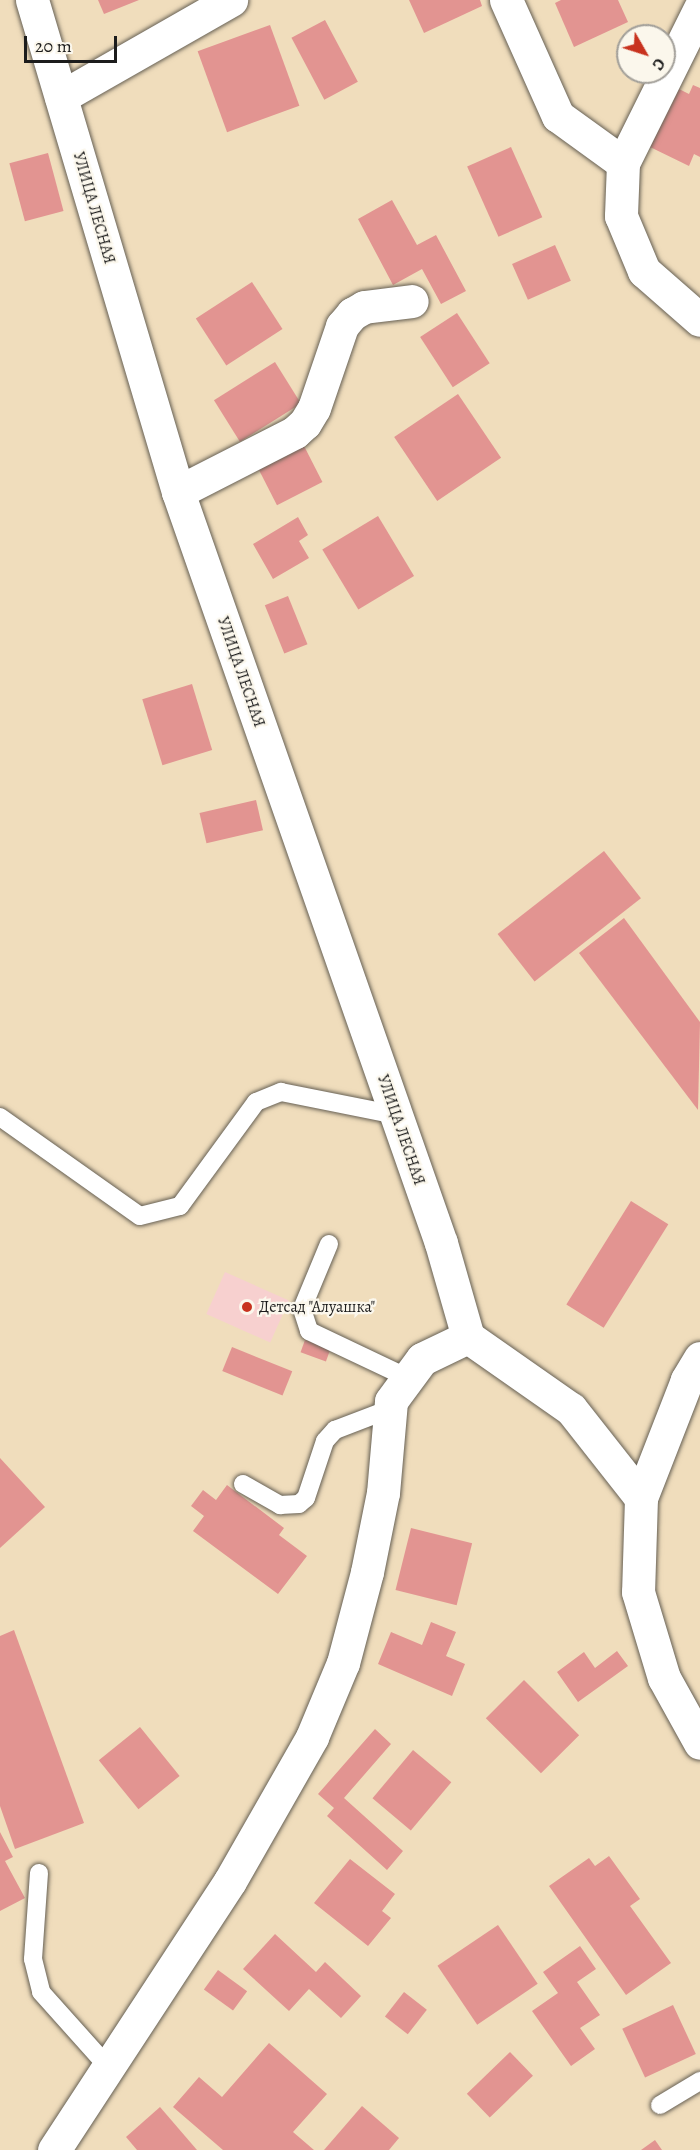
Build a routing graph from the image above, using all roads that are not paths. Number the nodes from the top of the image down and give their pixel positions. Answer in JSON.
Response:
{"nodes":[{"id":1,"x":32,"y":0,"type":"edge"},
{"id":2,"x":231,"y":0,"type":"edge"},
{"id":3,"x":506,"y":0,"type":"edge"},
{"id":4,"x":700,"y":8,"type":"edge"},
{"id":5,"x":61,"y":97,"type":"junction"},
{"id":6,"x":623,"y":163,"type":"junction"},
{"id":7,"x":412,"y":301,"type":"dead end"},
{"id":8,"x":700,"y":320,"type":"edge"},
{"id":9,"x":178,"y":492,"type":"junction"},
{"id":10,"x":396,"y":1115,"type":"junction"},
{"id":11,"x":0,"y":1117,"type":"edge"},
{"id":12,"x":329,"y":1244,"type":"dead end"},
{"id":13,"x":468,"y":1337,"type":"junction"},
{"id":14,"x":700,"y":1358,"type":"edge"},
{"id":15,"x":408,"y":1378,"type":"junction"},
{"id":16,"x":390,"y":1409,"type":"junction"},
{"id":17,"x":243,"y":1484,"type":"dead end"},
{"id":18,"x":641,"y":1498,"type":"junction"},
{"id":19,"x":700,"y":1743,"type":"edge"},
{"id":20,"x":39,"y":1873,"type":"dead end"},
{"id":21,"x":108,"y":2067,"type":"junction"},
{"id":22,"x":700,"y":2080,"type":"edge"},
{"id":23,"x":660,"y":2105,"type":"dead end"},
{"id":24,"x":54,"y":2150,"type":"edge"}],
"edges":[{"from":1,"to":5,"type":"street","name":"УЛИЦА ЛЕСНАЯ"},
{"from":2,"to":5,"type":"street"},
{"from":3,"to":6,"type":"street"},
{"from":4,"to":6,"type":"street"},
{"from":5,"to":9,"type":"street","name":"УЛИЦА ЛЕСНАЯ"},
{"from":6,"to":8,"type":"street"},
{"from":7,"to":9,"type":"street"},
{"from":9,"to":10,"type":"street","name":"УЛИЦА ЛЕСНАЯ"},
{"from":10,"to":11,"type":"lane"},
{"from":10,"to":13,"type":"street","name":"УЛИЦА ЛЕСНАЯ"},
{"from":12,"to":15,"type":"lane"},
{"from":13,"to":15,"type":"street"},
{"from":13,"to":18,"type":"street"},
{"from":14,"to":18,"type":"street"},
{"from":15,"to":16,"type":"street"},
{"from":16,"to":17,"type":"lane"},
{"from":16,"to":21,"type":"street"},
{"from":18,"to":19,"type":"street"},
{"from":20,"to":21,"type":"lane"},
{"from":21,"to":24,"type":"street"},
{"from":22,"to":23,"type":"lane"}]}
